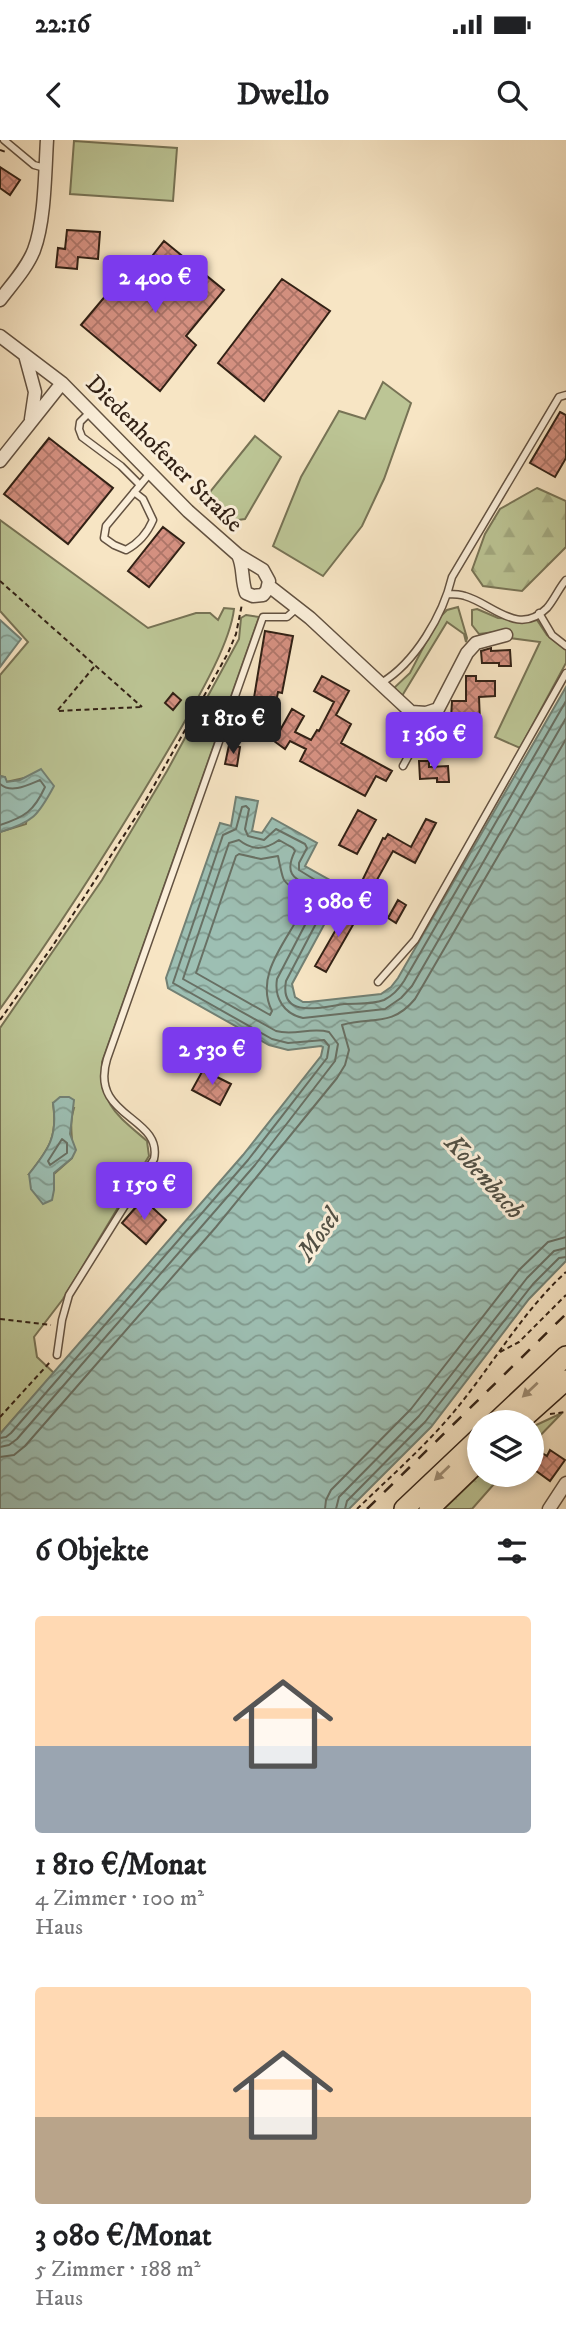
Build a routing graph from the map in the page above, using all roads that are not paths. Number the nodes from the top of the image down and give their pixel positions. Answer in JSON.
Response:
{"nodes":[{"id":1,"x":47,"y":140,"type":"edge"},
{"id":2,"x":9,"y":141,"type":"edge"},
{"id":3,"x":45,"y":168,"type":"junction"},
{"id":4,"x":0,"y":300,"type":"edge"},
{"id":5,"x":0,"y":336,"type":"edge"},
{"id":6,"x":23,"y":352,"type":"junction"},
{"id":7,"x":62,"y":383,"type":"junction"},
{"id":8,"x":566,"y":395,"type":"edge"},
{"id":9,"x":34,"y":400,"type":"junction"},
{"id":10,"x":91,"y":410,"type":"junction"},
{"id":11,"x":31,"y":422,"type":"junction"},
{"id":12,"x":0,"y":461,"type":"edge"},
{"id":13,"x":151,"y":472,"type":"junction"},
{"id":14,"x":140,"y":485,"type":"junction"},
{"id":15,"x":134,"y":492,"type":"junction"},
{"id":16,"x":238,"y":555,"type":"junction"},
{"id":17,"x":258,"y":566,"type":"junction"},
{"id":18,"x":243,"y":578,"type":"junction"},
{"id":19,"x":566,"y":580,"type":"edge"},
{"id":20,"x":269,"y":586,"type":"junction"},
{"id":21,"x":448,"y":594,"type":"junction"},
{"id":22,"x":298,"y":608,"type":"junction"},
{"id":23,"x":539,"y":613,"type":"junction"},
{"id":24,"x":506,"y":635,"type":"dead end"},
{"id":25,"x":566,"y":646,"type":"edge"},
{"id":26,"x":566,"y":673,"type":"edge"},
{"id":27,"x":381,"y":683,"type":"junction"},
{"id":28,"x":433,"y":712,"type":"junction"},
{"id":29,"x":403,"y":766,"type":"dead end"},
{"id":30,"x":378,"y":982,"type":"dead end"},
{"id":31,"x":57,"y":1356,"type":"road end"},
{"id":32,"x":566,"y":1356,"type":"edge"},
{"id":33,"x":566,"y":1380,"type":"edge"},
{"id":34,"x":566,"y":1397,"type":"edge"},
{"id":35,"x":509,"y":1410,"type":"edge"},
{"id":36,"x":532,"y":1410,"type":"edge"},
{"id":37,"x":539,"y":1410,"type":"edge"},
{"id":38,"x":467,"y":1449,"type":"edge"},
{"id":39,"x":467,"y":1472,"type":"edge"},
{"id":40,"x":566,"y":1483,"type":"edge"},
{"id":41,"x":404,"y":1509,"type":"edge"},
{"id":42,"x":429,"y":1509,"type":"edge"},
{"id":43,"x":549,"y":1509,"type":"edge"}],
"edges":[{"from":1,"to":3,"type":"street"},
{"from":2,"to":3,"type":"lane"},
{"from":3,"to":4,"type":"street"},
{"from":5,"to":6,"type":"street","name":"Diedenhofener Straße"},
{"from":6,"to":7,"type":"street","name":"Diedenhofener Straße"},
{"from":6,"to":9,"type":"street"},
{"from":7,"to":9,"type":"street","name":"Diedenhofener Straße"},
{"from":7,"to":10,"type":"street","name":"Diedenhofener Straße"},
{"from":7,"to":11,"type":"street","name":"Diedenhofener Straße"},
{"from":8,"to":21,"type":"lane"},
{"from":9,"to":11,"type":"street"},
{"from":10,"to":13,"type":"street","name":"Diedenhofener Straße"},
{"from":10,"to":14,"type":"lane"},
{"from":11,"to":12,"type":"street","name":"Diedenhofener Straße"},
{"from":13,"to":14,"type":"lane"},
{"from":13,"to":16,"type":"street","name":"Diedenhofener Straße"},
{"from":14,"to":15,"type":"lane"},
{"from":15,"to":15,"type":"lane"},
{"from":16,"to":17,"type":"street","name":"Diedenhofener Straße"},
{"from":16,"to":18,"type":"street","name":"Diedenhofener Straße"},
{"from":17,"to":18,"type":"street"},
{"from":17,"to":20,"type":"street"},
{"from":18,"to":20,"type":"street","name":"Diedenhofener Straße"},
{"from":19,"to":23,"type":"lane"},
{"from":20,"to":22,"type":"street"},
{"from":21,"to":23,"type":"lane"},
{"from":21,"to":27,"type":"lane"},
{"from":22,"to":27,"type":"street"},
{"from":22,"to":31,"type":"lane"},
{"from":23,"to":25,"type":"lane"},
{"from":24,"to":28,"type":"street"},
{"from":26,"to":30,"type":"lane"},
{"from":27,"to":28,"type":"street"},
{"from":28,"to":29,"type":"lane"},
{"from":32,"to":35,"type":"main road","one_way":true},
{"from":33,"to":36,"type":"main road"},
{"from":34,"to":37,"type":"main road"},
{"from":38,"to":41,"type":"main road","one_way":true},
{"from":39,"to":42,"type":"main road"},
{"from":40,"to":43,"type":"street"}]}
